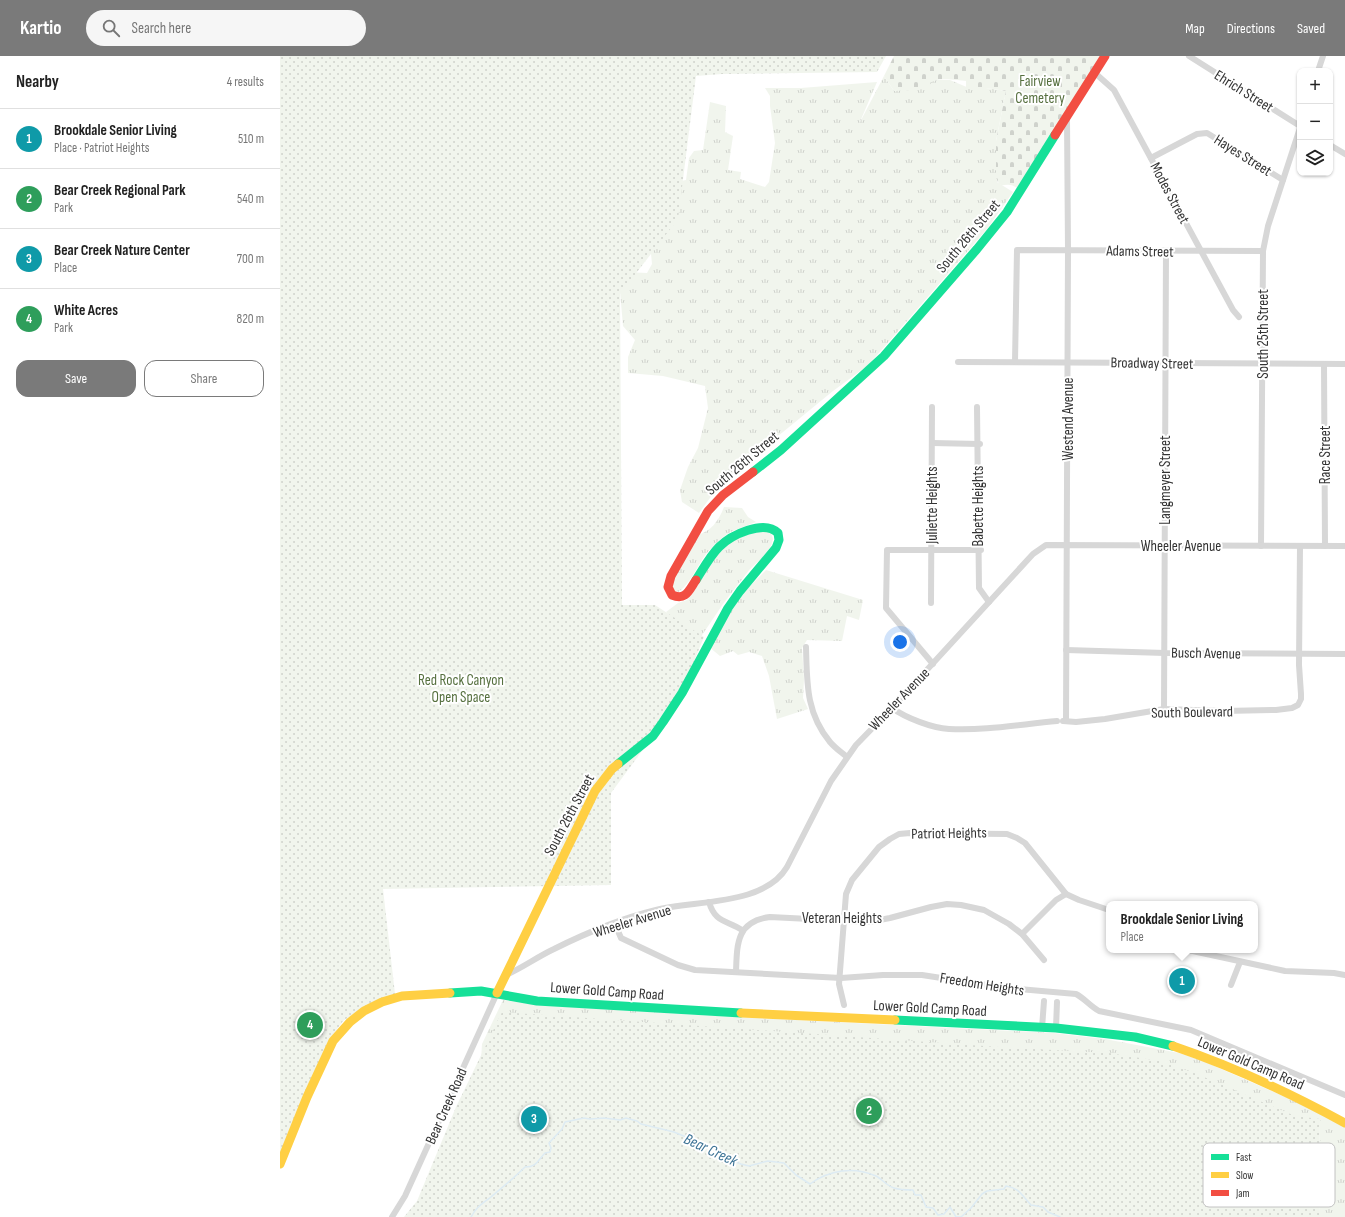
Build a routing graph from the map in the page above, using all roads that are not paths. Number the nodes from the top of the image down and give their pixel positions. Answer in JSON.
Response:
{"nodes":[{"id":1,"x":1105,"y":56,"type":"edge"},
{"id":2,"x":1189,"y":56,"type":"edge"},
{"id":3,"x":1323,"y":56,"type":"edge"},
{"id":4,"x":1319,"y":68,"type":"edge"},
{"id":5,"x":1095,"y":73,"type":"junction"},
{"id":6,"x":1067,"y":117,"type":"junction"},
{"id":7,"x":1297,"y":125,"type":"edge"},
{"id":8,"x":1297,"y":136,"type":"edge"},
{"id":9,"x":1333,"y":147,"type":"edge"},
{"id":10,"x":1345,"y":154,"type":"edge"},
{"id":11,"x":1151,"y":158,"type":"junction"},
{"id":12,"x":1283,"y":180,"type":"junction"},
{"id":13,"x":1068,"y":250,"type":"junction"},
{"id":14,"x":1166,"y":251,"type":"junction"},
{"id":15,"x":1263,"y":251,"type":"junction"},
{"id":16,"x":1201,"y":252,"type":"junction"},
{"id":17,"x":1239,"y":317,"type":"dead end"},
{"id":18,"x":958,"y":362,"type":"dead end"},
{"id":19,"x":1015,"y":362,"type":"junction"},
{"id":20,"x":1068,"y":362,"type":"junction"},
{"id":21,"x":1165,"y":364,"type":"junction"},
{"id":22,"x":1262,"y":364,"type":"junction"},
{"id":23,"x":1324,"y":364,"type":"junction"},
{"id":24,"x":1345,"y":364,"type":"edge"},
{"id":25,"x":932,"y":407,"type":"dead end"},
{"id":26,"x":977,"y":407,"type":"dead end"},
{"id":27,"x":932,"y":443,"type":"junction"},
{"id":28,"x":979,"y":444,"type":"junction"},
{"id":29,"x":1067,"y":545,"type":"junction"},
{"id":30,"x":1164,"y":546,"type":"junction"},
{"id":31,"x":1261,"y":546,"type":"junction"},
{"id":32,"x":1300,"y":546,"type":"junction"},
{"id":33,"x":1325,"y":546,"type":"junction"},
{"id":34,"x":1345,"y":546,"type":"edge"},
{"id":35,"x":931,"y":550,"type":"junction"},
{"id":36,"x":979,"y":550,"type":"junction"},
{"id":37,"x":931,"y":602,"type":"dead end"},
{"id":38,"x":989,"y":602,"type":"junction"},
{"id":39,"x":806,"y":647,"type":"dead end"},
{"id":40,"x":1066,"y":650,"type":"junction"},
{"id":41,"x":1165,"y":653,"type":"junction"},
{"id":42,"x":1300,"y":654,"type":"junction"},
{"id":43,"x":1345,"y":654,"type":"edge"},
{"id":44,"x":933,"y":664,"type":"junction"},
{"id":45,"x":892,"y":708,"type":"junction"},
{"id":46,"x":1164,"y":709,"type":"junction"},
{"id":47,"x":1062,"y":721,"type":"junction"},
{"id":48,"x":847,"y":757,"type":"junction"},
{"id":49,"x":1066,"y":894,"type":"junction"},
{"id":50,"x":709,"y":902,"type":"junction"},
{"id":51,"x":1106,"y":909,"type":"edge"},
{"id":52,"x":844,"y":920,"type":"junction"},
{"id":53,"x":615,"y":924,"type":"junction"},
{"id":54,"x":742,"y":930,"type":"junction"},
{"id":55,"x":1022,"y":934,"type":"junction"},
{"id":56,"x":1201,"y":953,"type":"edge"},
{"id":57,"x":1044,"y":960,"type":"dead end"},
{"id":58,"x":1240,"y":962,"type":"junction"},
{"id":59,"x":736,"y":972,"type":"junction"},
{"id":60,"x":1345,"y":975,"type":"edge"},
{"id":61,"x":504,"y":976,"type":"junction"},
{"id":62,"x":841,"y":978,"type":"junction"},
{"id":63,"x":1231,"y":985,"type":"dead end"},
{"id":64,"x":497,"y":993,"type":"junction"},
{"id":65,"x":517,"y":998,"type":"junction"},
{"id":66,"x":844,"y":1005,"type":"dead end"},
{"id":67,"x":1042,"y":1028,"type":"junction"},
{"id":68,"x":1056,"y":1028,"type":"junction"},
{"id":69,"x":1345,"y":1095,"type":"edge"},
{"id":70,"x":1345,"y":1122,"type":"edge"},
{"id":71,"x":280,"y":1164,"type":"edge"},
{"id":72,"x":392,"y":1217,"type":"edge"}],
"edges":[{"from":1,"to":5,"type":"street","name":"South 26th Street"},
{"from":2,"to":7,"type":"street","name":"Ehrich Street"},
{"from":3,"to":4,"type":"street"},
{"from":5,"to":6,"type":"street","name":"South 26th Street"},
{"from":5,"to":11,"type":"street","name":"Modes Street"},
{"from":6,"to":13,"type":"street","name":"Westend Avenue"},
{"from":6,"to":61,"type":"street","name":"South 26th Street"},
{"from":8,"to":12,"type":"street","name":"South 25th Street"},
{"from":9,"to":10,"type":"street"},
{"from":11,"to":12,"type":"street","name":"Hayes Street"},
{"from":11,"to":16,"type":"street","name":"Modes Street"},
{"from":12,"to":15,"type":"street","name":"South 25th Street"},
{"from":13,"to":14,"type":"street","name":"Adams Street"},
{"from":13,"to":19,"type":"street","name":"Adams Street"},
{"from":13,"to":20,"type":"street","name":"Westend Avenue"},
{"from":14,"to":16,"type":"street","name":"Adams Street"},
{"from":14,"to":21,"type":"street","name":"Langmeyer Street"},
{"from":15,"to":16,"type":"street","name":"Adams Street"},
{"from":15,"to":22,"type":"street","name":"South 25th Street"},
{"from":16,"to":17,"type":"street","name":"Modes Street"},
{"from":18,"to":19,"type":"street","name":"Broadway Street"},
{"from":19,"to":20,"type":"street","name":"Broadway Street"},
{"from":20,"to":21,"type":"street","name":"Broadway Street"},
{"from":20,"to":29,"type":"street","name":"Westend Avenue"},
{"from":21,"to":22,"type":"street","name":"Broadway Street"},
{"from":21,"to":30,"type":"street","name":"Langmeyer Street"},
{"from":22,"to":23,"type":"street","name":"Broadway Street"},
{"from":22,"to":31,"type":"street","name":"South 25th Street"},
{"from":23,"to":24,"type":"street","name":"Broadway Street"},
{"from":23,"to":33,"type":"street","name":"Race Street"},
{"from":25,"to":27,"type":"street","name":"Juliette Heights"},
{"from":26,"to":28,"type":"street","name":"Babette Heights"},
{"from":27,"to":28,"type":"street"},
{"from":27,"to":35,"type":"street","name":"Juliette Heights"},
{"from":28,"to":36,"type":"street","name":"Babette Heights"},
{"from":29,"to":30,"type":"street","name":"Wheeler Avenue"},
{"from":29,"to":38,"type":"street","name":"Wheeler Avenue"},
{"from":29,"to":40,"type":"street","name":"Westend Avenue"},
{"from":30,"to":31,"type":"street","name":"Wheeler Avenue"},
{"from":30,"to":41,"type":"street","name":"Langmeyer Street"},
{"from":31,"to":32,"type":"street","name":"Wheeler Avenue"},
{"from":32,"to":33,"type":"street","name":"Wheeler Avenue"},
{"from":32,"to":42,"type":"street"},
{"from":33,"to":34,"type":"street","name":"Wheeler Avenue"},
{"from":35,"to":36,"type":"street"},
{"from":35,"to":37,"type":"street","name":"Juliette Heights"},
{"from":35,"to":44,"type":"street"},
{"from":36,"to":38,"type":"street","name":"Babette Heights"},
{"from":38,"to":44,"type":"street","name":"Wheeler Avenue"},
{"from":39,"to":48,"type":"street"},
{"from":40,"to":41,"type":"street","name":"Busch Avenue"},
{"from":40,"to":47,"type":"street","name":"Westend Avenue"},
{"from":41,"to":42,"type":"street","name":"Busch Avenue"},
{"from":41,"to":46,"type":"street","name":"Langmeyer Street"},
{"from":42,"to":43,"type":"street","name":"Busch Avenue"},
{"from":42,"to":46,"type":"street","name":"South Boulevard"},
{"from":44,"to":45,"type":"street","name":"Wheeler Avenue"},
{"from":45,"to":47,"type":"street","name":"South Boulevard"},
{"from":45,"to":48,"type":"street","name":"Wheeler Avenue"},
{"from":46,"to":47,"type":"street","name":"South Boulevard"},
{"from":48,"to":50,"type":"street","name":"Wheeler Avenue"},
{"from":49,"to":51,"type":"street","name":"Patriot Heights"},
{"from":49,"to":52,"type":"street","name":"Patriot Heights"},
{"from":49,"to":55,"type":"street"},
{"from":50,"to":53,"type":"street","name":"Wheeler Avenue"},
{"from":50,"to":54,"type":"street"},
{"from":52,"to":54,"type":"street","name":"Veteran Heights"},
{"from":52,"to":55,"type":"street","name":"Veteran Heights"},
{"from":52,"to":62,"type":"street","name":"Patriot Heights"},
{"from":53,"to":59,"type":"street","name":"Freedom Heights"},
{"from":53,"to":61,"type":"street","name":"Wheeler Avenue"},
{"from":54,"to":59,"type":"street"},
{"from":55,"to":57,"type":"street","name":"Veteran Heights"},
{"from":56,"to":58,"type":"street"},
{"from":58,"to":60,"type":"street"},
{"from":58,"to":63,"type":"street"},
{"from":59,"to":62,"type":"street","name":"Freedom Heights"},
{"from":61,"to":64,"type":"street","name":"South 26th Street"},
{"from":61,"to":65,"type":"street"},
{"from":62,"to":66,"type":"street","name":"Patriot Heights"},
{"from":62,"to":69,"type":"street","name":"Freedom Heights"},
{"from":64,"to":65,"type":"street","name":"Lower Gold Camp Road"},
{"from":64,"to":71,"type":"street","name":"Lower Gold Camp Road"},
{"from":64,"to":72,"type":"street","name":"Bear Creek Road"},
{"from":65,"to":67,"type":"street","name":"Lower Gold Camp Road"},
{"from":67,"to":68,"type":"street","name":"Lower Gold Camp Road"},
{"from":67,"to":68,"type":"street"},
{"from":68,"to":70,"type":"street","name":"Lower Gold Camp Road"}]}
